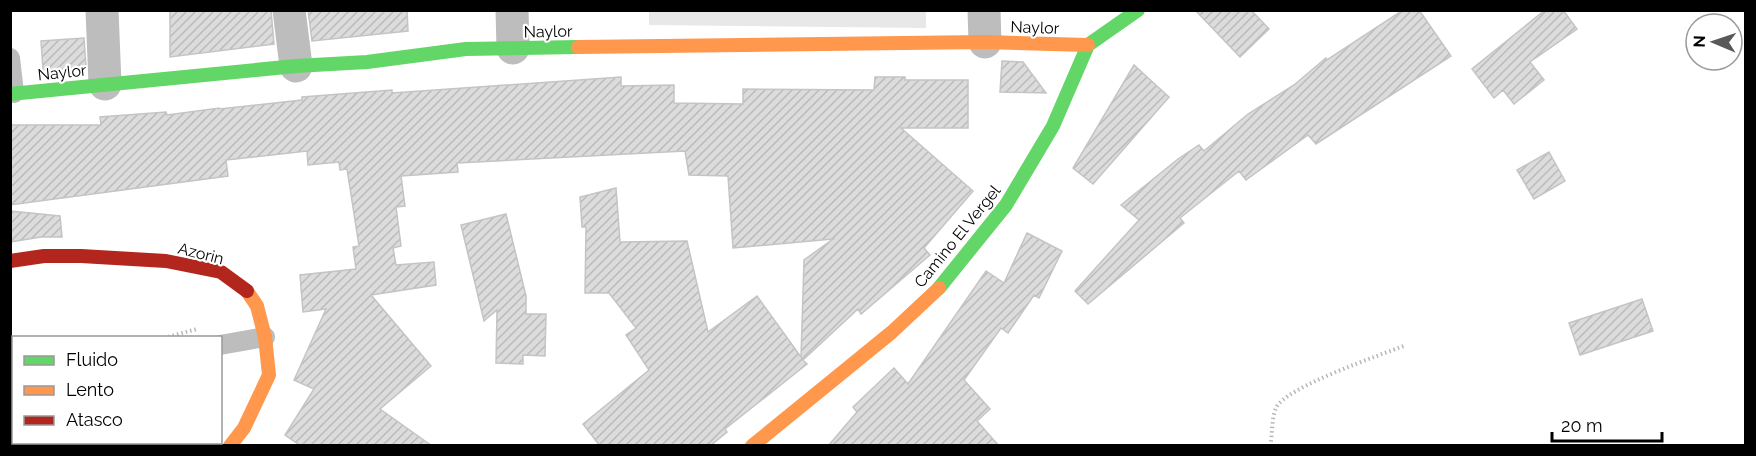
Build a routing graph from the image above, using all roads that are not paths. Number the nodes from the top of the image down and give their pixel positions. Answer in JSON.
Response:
{"nodes":[{"id":1,"x":102,"y":10,"type":"edge"},
{"id":2,"x":289,"y":10,"type":"edge"},
{"id":3,"x":512,"y":10,"type":"edge"},
{"id":4,"x":1138,"y":10,"type":"edge"},
{"id":5,"x":984,"y":26,"type":"edge"},
{"id":6,"x":1088,"y":45,"type":"junction"},
{"id":7,"x":513,"y":48,"type":"junction"},
{"id":8,"x":10,"y":58,"type":"edge"},
{"id":9,"x":296,"y":66,"type":"junction"},
{"id":10,"x":105,"y":84,"type":"junction"},
{"id":11,"x":12,"y":93,"type":"edge"},
{"id":12,"x":10,"y":261,"type":"edge"},
{"id":13,"x":265,"y":337,"type":"junction"},
{"id":14,"x":222,"y":345,"type":"edge"},
{"id":15,"x":230,"y":446,"type":"edge"},
{"id":16,"x":752,"y":446,"type":"edge"}],
"edges":[{"from":1,"to":10,"type":"street"},
{"from":2,"to":9,"type":"street"},
{"from":3,"to":7,"type":"street"},
{"from":4,"to":6,"type":"street"},
{"from":5,"to":6,"type":"street","name":"Naylor"},
{"from":5,"to":7,"type":"street","name":"Naylor"},
{"from":6,"to":16,"type":"street","name":"Camino El Vergel"},
{"from":7,"to":9,"type":"street","name":"Naylor"},
{"from":8,"to":11,"type":"lane"},
{"from":9,"to":10,"type":"street","name":"Naylor"},
{"from":10,"to":11,"type":"street","name":"Naylor"},
{"from":12,"to":13,"type":"street","name":"Azorin"},
{"from":13,"to":14,"type":"lane"},
{"from":13,"to":15,"type":"street","name":"Azorin"}]}
